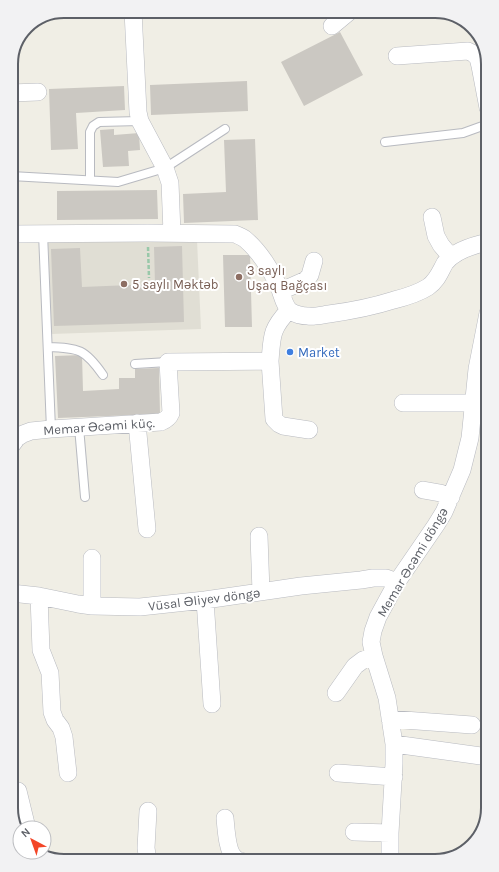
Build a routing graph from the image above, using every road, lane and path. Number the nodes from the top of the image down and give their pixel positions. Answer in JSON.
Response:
{"nodes":[{"id":1,"x":133,"y":18,"type":"edge"},
{"id":2,"x":342,"y":18,"type":"edge"},
{"id":3,"x":332,"y":26,"type":"dead end"},
{"id":4,"x":397,"y":56,"type":"dead end"},
{"id":5,"x":481,"y":71,"type":"edge"},
{"id":6,"x":38,"y":92,"type":"dead end"},
{"id":7,"x":18,"y":93,"type":"edge"},
{"id":8,"x":140,"y":121,"type":"junction"},
{"id":9,"x":481,"y":127,"type":"edge"},
{"id":10,"x":225,"y":129,"type":"dead end"},
{"id":11,"x":385,"y":142,"type":"dead end"},
{"id":12,"x":165,"y":168,"type":"junction"},
{"id":13,"x":18,"y":176,"type":"edge"},
{"id":14,"x":90,"y":180,"type":"junction"},
{"id":15,"x":432,"y":217,"type":"dead end"},
{"id":16,"x":148,"y":233,"type":"junction"},
{"id":17,"x":172,"y":233,"type":"junction"},
{"id":18,"x":18,"y":234,"type":"edge"},
{"id":19,"x":43,"y":234,"type":"junction"},
{"id":20,"x":481,"y":243,"type":"edge"},
{"id":21,"x":451,"y":257,"type":"junction"},
{"id":22,"x":314,"y":261,"type":"dead end"},
{"id":23,"x":149,"y":278,"type":"dead end"},
{"id":24,"x":281,"y":291,"type":"junction"},
{"id":25,"x":289,"y":310,"type":"junction"},
{"id":26,"x":48,"y":347,"type":"junction"},
{"id":27,"x":481,"y":349,"type":"edge"},
{"id":28,"x":270,"y":361,"type":"junction"},
{"id":29,"x":168,"y":362,"type":"junction"},
{"id":30,"x":135,"y":364,"type":"dead end"},
{"id":31,"x":103,"y":375,"type":"dead end"},
{"id":32,"x":403,"y":403,"type":"dead end"},
{"id":33,"x":473,"y":403,"type":"junction"},
{"id":34,"x":138,"y":423,"type":"junction"},
{"id":35,"x":79,"y":427,"type":"junction"},
{"id":36,"x":51,"y":428,"type":"junction"},
{"id":37,"x":309,"y":430,"type":"dead end"},
{"id":38,"x":18,"y":436,"type":"edge"},
{"id":39,"x":423,"y":490,"type":"dead end"},
{"id":40,"x":86,"y":496,"type":"dead end"},
{"id":41,"x":451,"y":498,"type":"junction"},
{"id":42,"x":147,"y":529,"type":"dead end"},
{"id":43,"x":259,"y":536,"type":"dead end"},
{"id":44,"x":92,"y":558,"type":"dead end"},
{"id":45,"x":397,"y":582,"type":"junction"},
{"id":46,"x":261,"y":592,"type":"junction"},
{"id":47,"x":18,"y":594,"type":"edge"},
{"id":48,"x":39,"y":596,"type":"junction"},
{"id":49,"x":205,"y":600,"type":"junction"},
{"id":50,"x":92,"y":606,"type":"junction"},
{"id":51,"x":374,"y":656,"type":"junction"},
{"id":52,"x":336,"y":693,"type":"dead end"},
{"id":53,"x":212,"y":704,"type":"dead end"},
{"id":54,"x":390,"y":719,"type":"junction"},
{"id":55,"x":472,"y":725,"type":"dead end"},
{"id":56,"x":394,"y":744,"type":"junction"},
{"id":57,"x":481,"y":756,"type":"edge"},
{"id":58,"x":68,"y":773,"type":"dead end"},
{"id":59,"x":338,"y":773,"type":"dead end"},
{"id":60,"x":394,"y":777,"type":"junction"},
{"id":61,"x":18,"y":791,"type":"dead end"},
{"id":62,"x":148,"y":811,"type":"dead end"},
{"id":63,"x":225,"y":818,"type":"dead end"},
{"id":64,"x":25,"y":820,"type":"edge"},
{"id":65,"x":354,"y":832,"type":"dead end"},
{"id":66,"x":390,"y":833,"type":"junction"},
{"id":67,"x":147,"y":854,"type":"edge"},
{"id":68,"x":232,"y":854,"type":"edge"},
{"id":69,"x":390,"y":854,"type":"edge"}],
"edges":[{"from":1,"to":8,"type":"street"},
{"from":2,"to":3,"type":"street"},
{"from":4,"to":5,"type":"street"},
{"from":6,"to":7,"type":"street"},
{"from":8,"to":12,"type":"street"},
{"from":8,"to":14,"type":"lane"},
{"from":9,"to":11,"type":"lane"},
{"from":10,"to":12,"type":"lane"},
{"from":12,"to":14,"type":"lane"},
{"from":12,"to":17,"type":"street"},
{"from":13,"to":14,"type":"lane"},
{"from":15,"to":21,"type":"street"},
{"from":16,"to":17,"type":"street"},
{"from":16,"to":19,"type":"street"},
{"from":16,"to":23,"type":"path"},
{"from":17,"to":24,"type":"street"},
{"from":18,"to":19,"type":"street"},
{"from":19,"to":26,"type":"lane"},
{"from":20,"to":21,"type":"street"},
{"from":21,"to":25,"type":"street"},
{"from":22,"to":24,"type":"street"},
{"from":24,"to":25,"type":"street"},
{"from":25,"to":28,"type":"street"},
{"from":26,"to":31,"type":"lane"},
{"from":26,"to":36,"type":"lane"},
{"from":27,"to":33,"type":"street","name":"Memar Əcəmi döngə"},
{"from":28,"to":29,"type":"street"},
{"from":28,"to":37,"type":"street"},
{"from":29,"to":30,"type":"lane"},
{"from":29,"to":34,"type":"street","name":"Memar Əcəmi küç."},
{"from":32,"to":33,"type":"street"},
{"from":33,"to":41,"type":"street","name":"Memar Əcəmi döngə"},
{"from":34,"to":35,"type":"street","name":"Memar Əcəmi küç."},
{"from":34,"to":42,"type":"street"},
{"from":35,"to":36,"type":"street","name":"Memar Əcəmi küç."},
{"from":35,"to":40,"type":"lane"},
{"from":36,"to":38,"type":"street","name":"Memar Əcəmi küç."},
{"from":39,"to":41,"type":"street"},
{"from":41,"to":45,"type":"street","name":"Memar Əcəmi döngə"},
{"from":43,"to":46,"type":"street"},
{"from":44,"to":50,"type":"street"},
{"from":45,"to":46,"type":"street","name":"Vüsal Əliyev döngə"},
{"from":45,"to":51,"type":"street","name":"Memar Əcəmi döngə"},
{"from":46,"to":49,"type":"street","name":"Vüsal Əliyev döngə"},
{"from":47,"to":48,"type":"street","name":"Vüsal Əliyev döngə"},
{"from":48,"to":50,"type":"street","name":"Vüsal Əliyev döngə"},
{"from":48,"to":58,"type":"street"},
{"from":49,"to":50,"type":"street","name":"Vüsal Əliyev döngə"},
{"from":49,"to":53,"type":"street"},
{"from":51,"to":52,"type":"street"},
{"from":51,"to":54,"type":"street","name":"Memar Əcəmi döngə"},
{"from":54,"to":55,"type":"street"},
{"from":54,"to":56,"type":"street","name":"Memar Əcəmi döngə"},
{"from":56,"to":57,"type":"street"},
{"from":56,"to":60,"type":"street","name":"Memar Əcəmi döngə"},
{"from":59,"to":60,"type":"street"},
{"from":60,"to":66,"type":"street","name":"Memar Əcəmi döngə"},
{"from":61,"to":64,"type":"street"},
{"from":62,"to":67,"type":"street"},
{"from":63,"to":68,"type":"street"},
{"from":65,"to":66,"type":"street"},
{"from":66,"to":69,"type":"street","name":"Memar Əcəmi döngə"}]}
